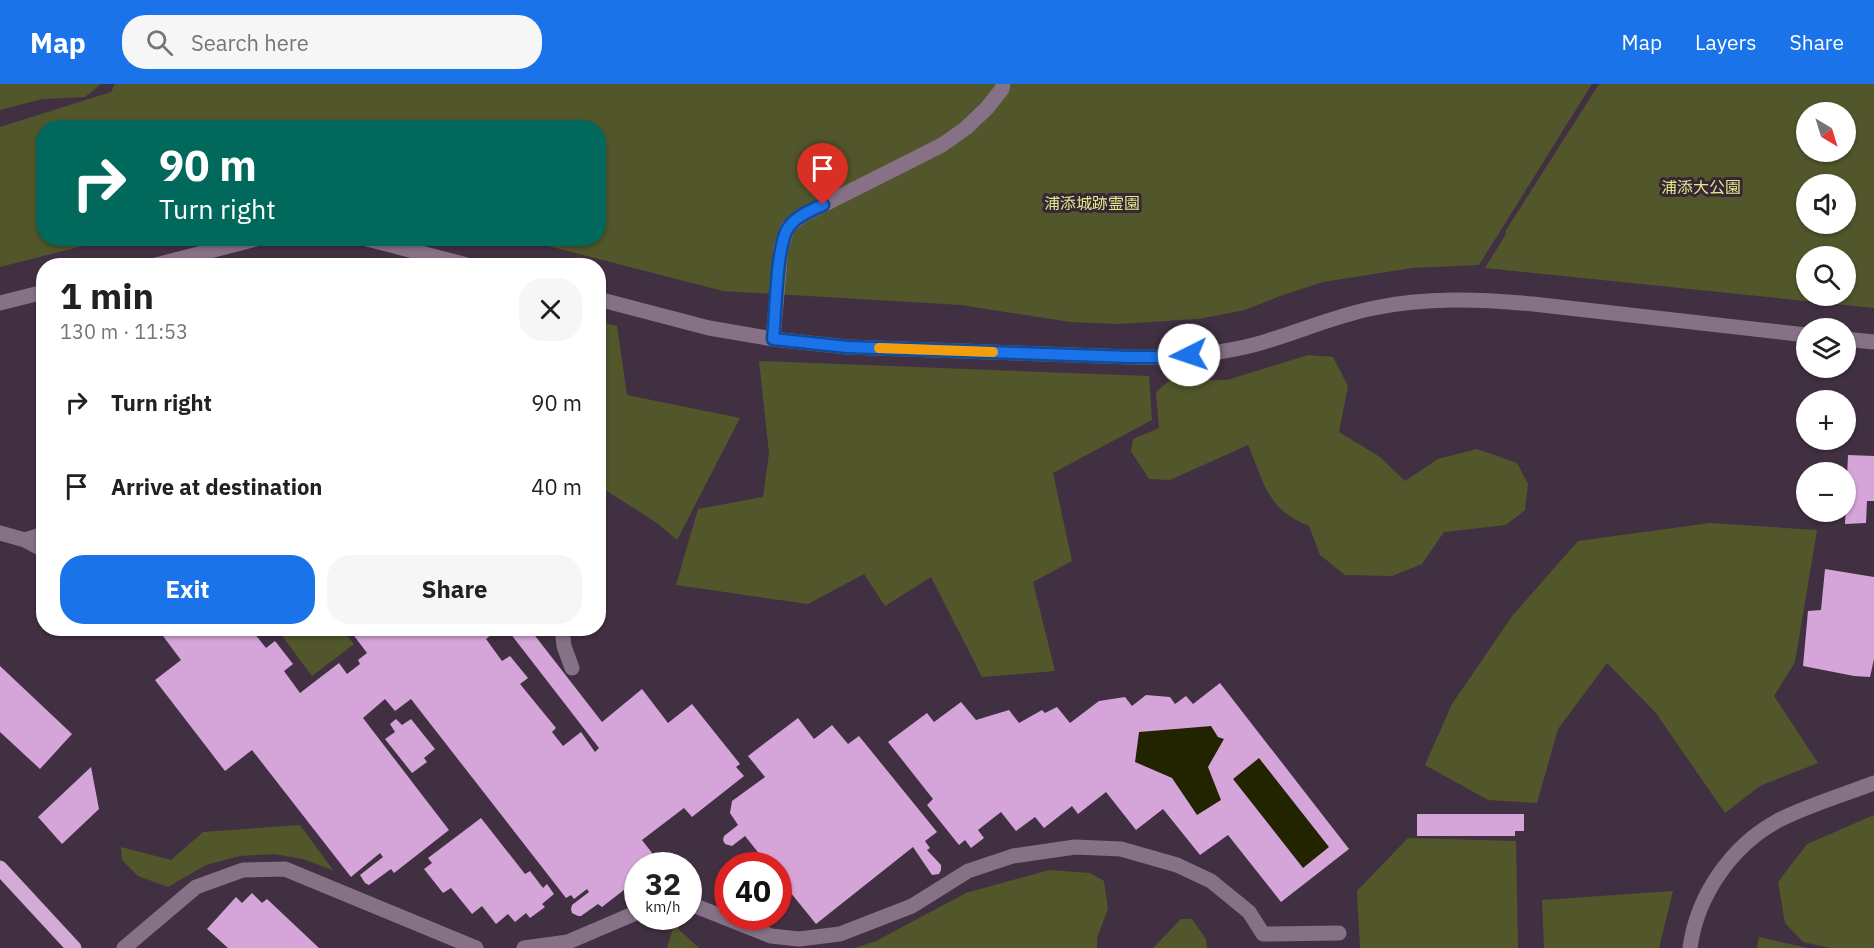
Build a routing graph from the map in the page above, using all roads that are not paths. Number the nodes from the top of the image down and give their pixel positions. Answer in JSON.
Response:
{"nodes":[{"id":1,"x":1003,"y":84,"type":"edge"},
{"id":2,"x":229,"y":246,"type":"edge"},
{"id":3,"x":397,"y":246,"type":"edge"},
{"id":4,"x":183,"y":258,"type":"edge"},
{"id":5,"x":441,"y":258,"type":"edge"},
{"id":6,"x":36,"y":294,"type":"edge"},
{"id":7,"x":606,"y":301,"type":"edge"},
{"id":8,"x":0,"y":303,"type":"edge"},
{"id":9,"x":1796,"y":334,"type":"edge"},
{"id":10,"x":773,"y":339,"type":"junction"},
{"id":11,"x":1856,"y":340,"type":"edge"},
{"id":12,"x":1874,"y":342,"type":"edge"},
{"id":13,"x":0,"y":533,"type":"edge"},
{"id":14,"x":36,"y":537,"type":"edge"},
{"id":15,"x":25,"y":540,"type":"junction"},
{"id":16,"x":36,"y":546,"type":"edge"},
{"id":17,"x":563,"y":636,"type":"edge"},
{"id":18,"x":572,"y":668,"type":"dead end"},
{"id":19,"x":1874,"y":783,"type":"edge"},
{"id":20,"x":0,"y":868,"type":"edge"},
{"id":21,"x":702,"y":909,"type":"edge"},
{"id":22,"x":624,"y":918,"type":"edge"},
{"id":23,"x":1339,"y":933,"type":"dead end"},
{"id":24,"x":74,"y":948,"type":"edge"},
{"id":25,"x":124,"y":948,"type":"edge"},
{"id":26,"x":476,"y":948,"type":"edge"},
{"id":27,"x":524,"y":948,"type":"edge"},
{"id":28,"x":1690,"y":948,"type":"edge"}],
"edges":[{"from":1,"to":10,"type":"street"},
{"from":2,"to":4,"type":"street"},
{"from":3,"to":5,"type":"street"},
{"from":6,"to":8,"type":"street"},
{"from":7,"to":10,"type":"street"},
{"from":9,"to":10,"type":"street"},
{"from":11,"to":12,"type":"street"},
{"from":13,"to":15,"type":"street"},
{"from":14,"to":15,"type":"street"},
{"from":15,"to":16,"type":"street"},
{"from":17,"to":18,"type":"street"},
{"from":19,"to":28,"type":"street"},
{"from":20,"to":24,"type":"main road"},
{"from":21,"to":23,"type":"street"},
{"from":22,"to":27,"type":"street"},
{"from":25,"to":26,"type":"street"}]}
